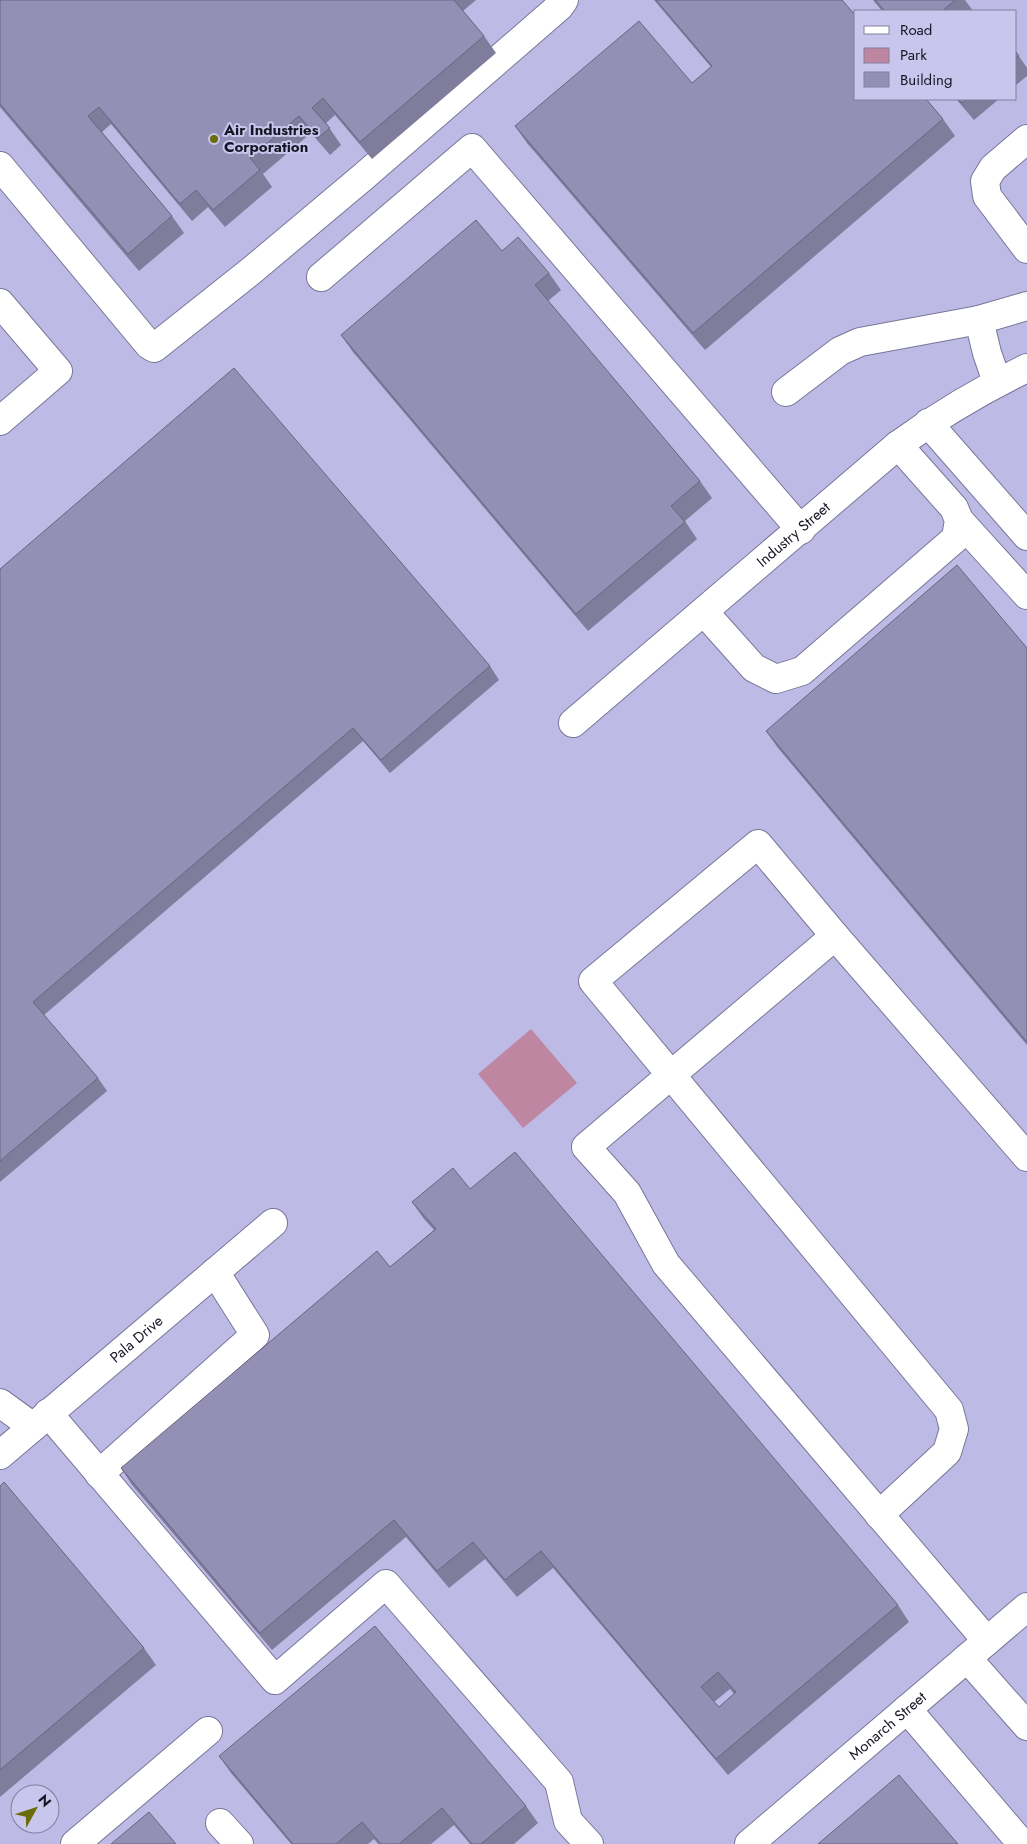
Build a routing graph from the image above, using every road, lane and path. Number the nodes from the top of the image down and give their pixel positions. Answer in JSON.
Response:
{"nodes":[{"id":1,"x":564,"y":0,"type":"edge"},
{"id":2,"x":1027,"y":139,"type":"edge"},
{"id":3,"x":0,"y":166,"type":"edge"},
{"id":4,"x":1027,"y":249,"type":"edge"},
{"id":5,"x":321,"y":277,"type":"dead end"},
{"id":6,"x":0,"y":303,"type":"edge"},
{"id":7,"x":1027,"y":306,"type":"edge"},
{"id":8,"x":979,"y":320,"type":"junction"},
{"id":9,"x":1027,"y":368,"type":"edge"},
{"id":10,"x":997,"y":382,"type":"junction"},
{"id":11,"x":786,"y":392,"type":"dead end"},
{"id":12,"x":0,"y":421,"type":"edge"},
{"id":13,"x":928,"y":423,"type":"junction"},
{"id":14,"x":898,"y":445,"type":"junction"},
{"id":15,"x":959,"y":520,"type":"junction"},
{"id":16,"x":801,"y":530,"type":"junction"},
{"id":17,"x":1027,"y":536,"type":"edge"},
{"id":18,"x":1027,"y":595,"type":"edge"},
{"id":19,"x":704,"y":612,"type":"junction"},
{"id":20,"x":573,"y":723,"type":"dead end"},
{"id":21,"x":835,"y":936,"type":"junction"},
{"id":22,"x":671,"y":1075,"type":"junction"},
{"id":23,"x":1027,"y":1157,"type":"edge"},
{"id":24,"x":273,"y":1223,"type":"dead end"},
{"id":25,"x":215,"y":1272,"type":"junction"},
{"id":26,"x":0,"y":1403,"type":"edge"},
{"id":27,"x":41,"y":1420,"type":"junction"},
{"id":28,"x":0,"y":1455,"type":"edge"},
{"id":29,"x":100,"y":1474,"type":"junction"},
{"id":30,"x":879,"y":1515,"type":"junction"},
{"id":31,"x":1027,"y":1607,"type":"edge"},
{"id":32,"x":977,"y":1650,"type":"junction"},
{"id":33,"x":907,"y":1709,"type":"junction"},
{"id":34,"x":1027,"y":1726,"type":"edge"},
{"id":35,"x":208,"y":1731,"type":"dead end"},
{"id":36,"x":220,"y":1823,"type":"dead end"},
{"id":37,"x":75,"y":1844,"type":"edge"},
{"id":38,"x":238,"y":1844,"type":"edge"},
{"id":39,"x":589,"y":1844,"type":"edge"},
{"id":40,"x":749,"y":1844,"type":"edge"},
{"id":41,"x":1022,"y":1844,"type":"edge"}],
"edges":[{"from":1,"to":3,"type":"street"},
{"from":2,"to":4,"type":"street"},
{"from":5,"to":16,"type":"street"},
{"from":6,"to":12,"type":"street"},
{"from":7,"to":8,"type":"street"},
{"from":8,"to":10,"type":"street"},
{"from":8,"to":11,"type":"street"},
{"from":9,"to":10,"type":"street","name":"Industry Street"},
{"from":10,"to":13,"type":"street","name":"Industry Street"},
{"from":13,"to":14,"type":"street","name":"Industry Street"},
{"from":13,"to":17,"type":"street"},
{"from":14,"to":15,"type":"street"},
{"from":14,"to":16,"type":"street","name":"Industry Street"},
{"from":15,"to":18,"type":"street"},
{"from":15,"to":19,"type":"street"},
{"from":16,"to":19,"type":"street","name":"Industry Street"},
{"from":19,"to":20,"type":"street","name":"Industry Street"},
{"from":21,"to":22,"type":"street"},
{"from":21,"to":22,"type":"street"},
{"from":21,"to":23,"type":"street"},
{"from":22,"to":30,"type":"street"},
{"from":22,"to":30,"type":"street"},
{"from":24,"to":25,"type":"street","name":"Pala Drive"},
{"from":25,"to":27,"type":"street","name":"Pala Drive"},
{"from":25,"to":29,"type":"street"},
{"from":26,"to":27,"type":"street"},
{"from":27,"to":28,"type":"street","name":"Pala Drive"},
{"from":27,"to":29,"type":"street"},
{"from":29,"to":39,"type":"street"},
{"from":30,"to":32,"type":"street"},
{"from":31,"to":32,"type":"street","name":"Monarch Street"},
{"from":32,"to":33,"type":"street","name":"Monarch Street"},
{"from":32,"to":34,"type":"street"},
{"from":33,"to":40,"type":"street","name":"Monarch Street"},
{"from":33,"to":41,"type":"street"},
{"from":35,"to":37,"type":"street"},
{"from":36,"to":38,"type":"street"}]}
